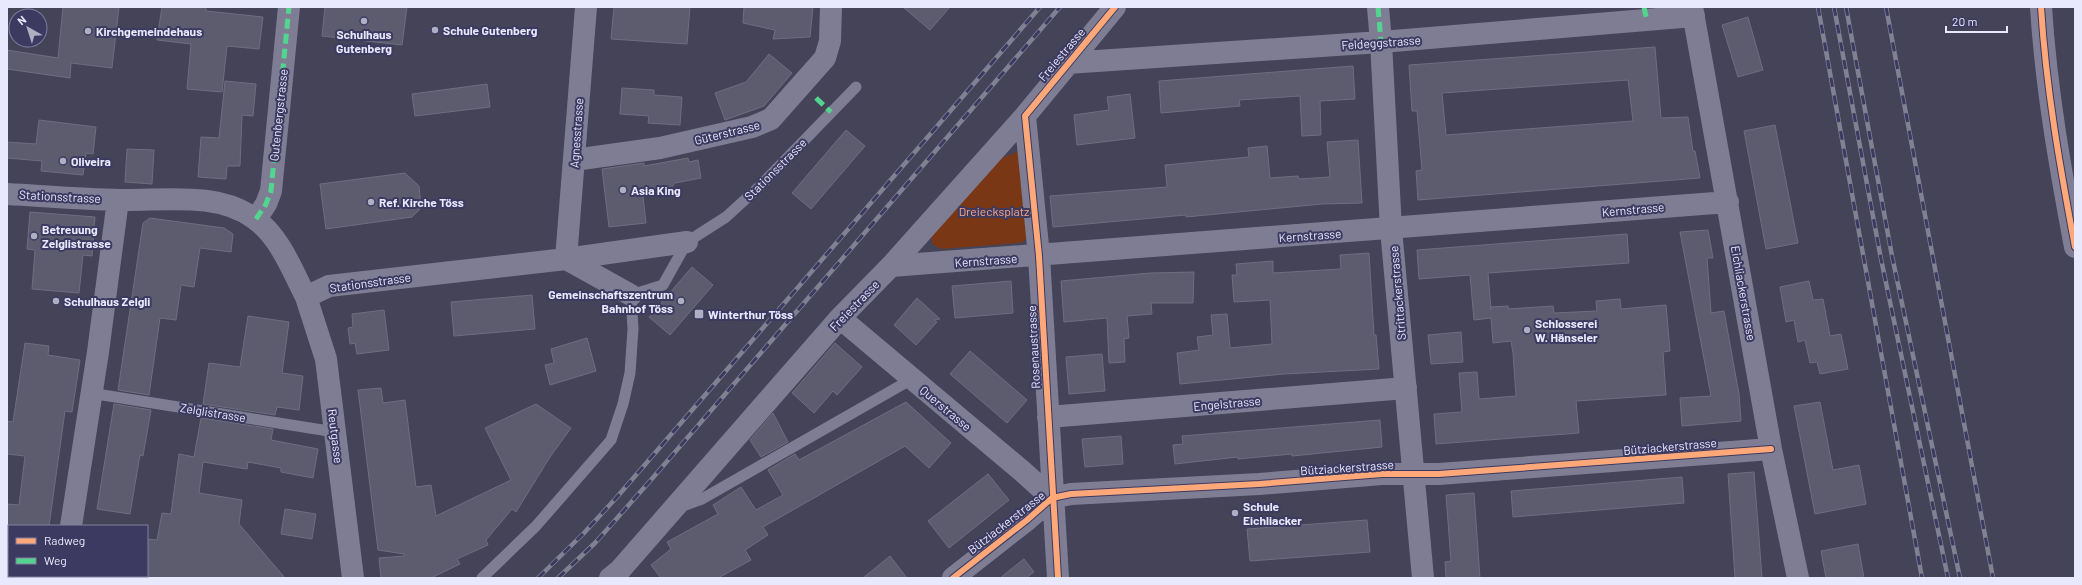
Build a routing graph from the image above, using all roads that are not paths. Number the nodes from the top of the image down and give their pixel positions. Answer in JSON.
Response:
{"nodes":[{"id":1,"x":289,"y":7,"type":"edge"},
{"id":2,"x":586,"y":7,"type":"edge"},
{"id":3,"x":831,"y":7,"type":"edge"},
{"id":4,"x":1115,"y":7,"type":"edge"},
{"id":5,"x":1378,"y":7,"type":"edge"},
{"id":6,"x":2041,"y":7,"type":"edge"},
{"id":7,"x":1693,"y":12,"type":"edge"},
{"id":8,"x":1646,"y":14,"type":"edge"},
{"id":9,"x":1381,"y":42,"type":"junction"},
{"id":10,"x":1067,"y":63,"type":"junction"},
{"id":11,"x":856,"y":87,"type":"dead end"},
{"id":12,"x":1025,"y":116,"type":"junction"},
{"id":13,"x":574,"y":160,"type":"junction"},
{"id":14,"x":7,"y":194,"type":"edge"},
{"id":15,"x":118,"y":200,"type":"junction"},
{"id":16,"x":1728,"y":202,"type":"junction"},
{"id":17,"x":256,"y":219,"type":"junction"},
{"id":18,"x":1391,"y":229,"type":"junction"},
{"id":19,"x":687,"y":242,"type":"junction"},
{"id":20,"x":2075,"y":247,"type":"edge"},
{"id":21,"x":1039,"y":256,"type":"junction"},
{"id":22,"x":566,"y":259,"type":"junction"},
{"id":23,"x":891,"y":266,"type":"junction"},
{"id":24,"x":631,"y":295,"type":"junction"},
{"id":25,"x":306,"y":297,"type":"junction"},
{"id":26,"x":840,"y":318,"type":"junction"},
{"id":27,"x":912,"y":379,"type":"junction"},
{"id":28,"x":1406,"y":388,"type":"junction"},
{"id":29,"x":90,"y":393,"type":"junction"},
{"id":30,"x":1048,"y":417,"type":"junction"},
{"id":31,"x":335,"y":432,"type":"junction"},
{"id":32,"x":1771,"y":448,"type":"junction"},
{"id":33,"x":1414,"y":474,"type":"junction"},
{"id":34,"x":1052,"y":498,"type":"junction"},
{"id":35,"x":670,"y":511,"type":"junction"},
{"id":36,"x":70,"y":525,"type":"edge"},
{"id":37,"x":619,"y":575,"type":"edge"},
{"id":38,"x":353,"y":578,"type":"edge"},
{"id":39,"x":482,"y":578,"type":"edge"},
{"id":40,"x":953,"y":578,"type":"edge"},
{"id":41,"x":1058,"y":578,"type":"edge"},
{"id":42,"x":1423,"y":578,"type":"edge"},
{"id":43,"x":1798,"y":578,"type":"edge"}],
"edges":[{"from":1,"to":17,"type":"street","name":"Gutenbergstrasse"},
{"from":2,"to":13,"type":"street","name":"Agnesstrasse"},
{"from":3,"to":13,"type":"street","name":"Güterstrasse"},
{"from":4,"to":10,"type":"street","name":"Freiestrasse"},
{"from":5,"to":9,"type":"street","name":"Strittackerstrasse"},
{"from":6,"to":20,"type":"main road"},
{"from":7,"to":8,"type":"street","name":"Feldeggstrasse"},
{"from":7,"to":16,"type":"street","name":"Eichliackerstrasse"},
{"from":8,"to":9,"type":"street","name":"Feldeggstrasse"},
{"from":9,"to":10,"type":"street","name":"Feldeggstrasse"},
{"from":9,"to":18,"type":"street","name":"Strittackerstrasse"},
{"from":10,"to":12,"type":"street","name":"Freiestrasse"},
{"from":11,"to":19,"type":"lane","name":"Stationsstrasse"},
{"from":12,"to":21,"type":"street","name":"Rosenaustrasse"},
{"from":12,"to":23,"type":"street","name":"Freiestrasse"},
{"from":13,"to":22,"type":"street","name":"Agnesstrasse"},
{"from":14,"to":15,"type":"street","name":"Stationsstrasse"},
{"from":15,"to":17,"type":"street","name":"Stationsstrasse"},
{"from":15,"to":29,"type":"street"},
{"from":16,"to":18,"type":"street","name":"Kernstrasse"},
{"from":16,"to":32,"type":"street","name":"Eichliackerstrasse"},
{"from":17,"to":25,"type":"street","name":"Stationsstrasse"},
{"from":18,"to":21,"type":"street","name":"Kernstrasse"},
{"from":18,"to":28,"type":"street","name":"Strittackerstrasse"},
{"from":19,"to":22,"type":"street","name":"Stationsstrasse"},
{"from":19,"to":24,"type":"lane","name":"Stationsstrasse"},
{"from":21,"to":23,"type":"street","name":"Kernstrasse"},
{"from":21,"to":30,"type":"street","name":"Rosenaustrasse"},
{"from":22,"to":24,"type":"street"},
{"from":22,"to":25,"type":"street","name":"Stationsstrasse"},
{"from":23,"to":26,"type":"street","name":"Freiestrasse"},
{"from":24,"to":39,"type":"lane"},
{"from":25,"to":31,"type":"street","name":"Reutgasse"},
{"from":26,"to":27,"type":"street","name":"Querstrasse"},
{"from":26,"to":35,"type":"street","name":"Freiestrasse"},
{"from":27,"to":34,"type":"street","name":"Querstrasse"},
{"from":27,"to":35,"type":"lane","name":"Freiestrasse"},
{"from":28,"to":30,"type":"street","name":"Engelstrasse"},
{"from":28,"to":33,"type":"street","name":"Strittackerstrasse"},
{"from":29,"to":31,"type":"lane","name":"Zelglistrasse"},
{"from":29,"to":36,"type":"street"},
{"from":30,"to":34,"type":"street","name":"Rosenaustrasse"},
{"from":31,"to":38,"type":"street","name":"Reutgasse"},
{"from":32,"to":33,"type":"street","name":"Bütziackerstrasse"},
{"from":32,"to":43,"type":"street","name":"Eichliackerstrasse"},
{"from":33,"to":34,"type":"street","name":"Bütziackerstrasse"},
{"from":33,"to":42,"type":"street","name":"Strittackerstrasse"},
{"from":34,"to":40,"type":"street","name":"Bütziackerstrasse"},
{"from":34,"to":41,"type":"street","name":"Rosenaustrasse"},
{"from":35,"to":37,"type":"street","name":"Freiestrasse"}]}
